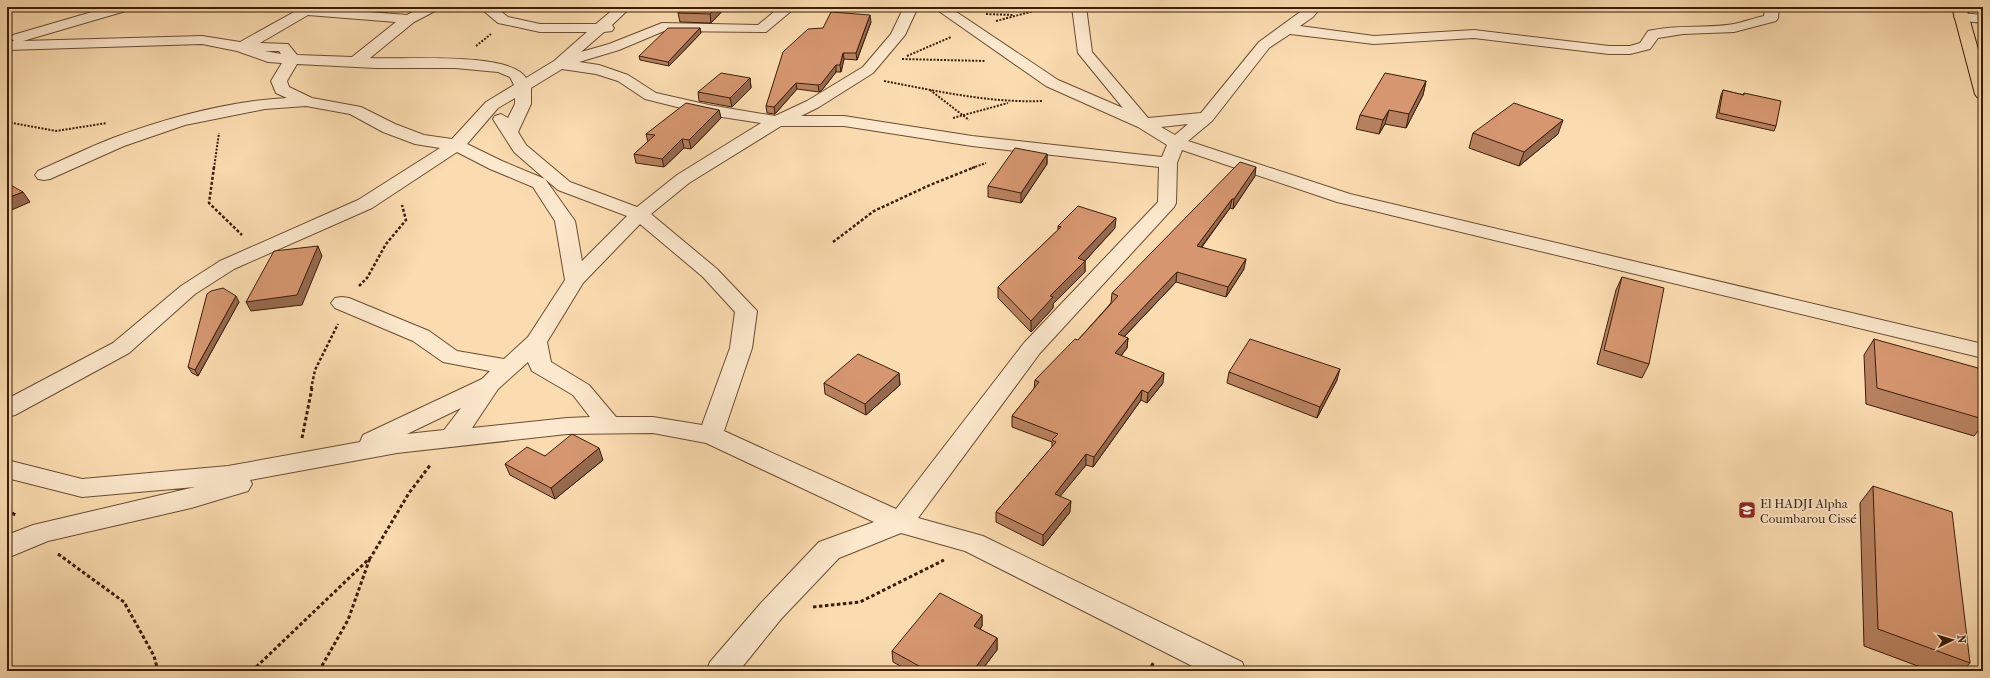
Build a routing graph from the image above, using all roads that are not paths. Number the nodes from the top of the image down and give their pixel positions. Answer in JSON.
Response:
{"nodes":[{"id":1,"x":124,"y":7,"type":"edge"},
{"id":2,"x":432,"y":7,"type":"edge"},
{"id":3,"x":486,"y":7,"type":"edge"},
{"id":4,"x":624,"y":7,"type":"edge"},
{"id":5,"x":789,"y":7,"type":"edge"},
{"id":6,"x":911,"y":7,"type":"edge"},
{"id":7,"x":940,"y":7,"type":"edge"},
{"id":8,"x":1079,"y":7,"type":"edge"},
{"id":9,"x":1314,"y":7,"type":"edge"},
{"id":10,"x":1772,"y":7,"type":"edge"},
{"id":11,"x":308,"y":9,"type":"edge"},
{"id":12,"x":103,"y":10,"type":"edge"},
{"id":13,"x":1960,"y":12,"type":"edge"},
{"id":14,"x":409,"y":19,"type":"junction"},
{"id":15,"x":1983,"y":19,"type":"edge"},
{"id":16,"x":662,"y":27,"type":"junction"},
{"id":17,"x":602,"y":28,"type":"junction"},
{"id":18,"x":1287,"y":28,"type":"junction"},
{"id":19,"x":7,"y":41,"type":"edge"},
{"id":20,"x":57,"y":44,"type":"junction"},
{"id":21,"x":7,"y":46,"type":"edge"},
{"id":22,"x":241,"y":47,"type":"junction"},
{"id":23,"x":292,"y":59,"type":"junction"},
{"id":24,"x":356,"y":62,"type":"junction"},
{"id":25,"x":559,"y":64,"type":"junction"},
{"id":26,"x":523,"y":86,"type":"junction"},
{"id":27,"x":1983,"y":94,"type":"edge"},
{"id":28,"x":308,"y":102,"type":"junction"},
{"id":29,"x":813,"y":104,"type":"junction"},
{"id":30,"x":492,"y":105,"type":"junction"},
{"id":31,"x":1206,"y":118,"type":"junction"},
{"id":32,"x":777,"y":120,"type":"junction"},
{"id":33,"x":844,"y":121,"type":"junction"},
{"id":34,"x":1144,"y":123,"type":"junction"},
{"id":35,"x":510,"y":132,"type":"junction"},
{"id":36,"x":456,"y":145,"type":"junction"},
{"id":37,"x":1172,"y":153,"type":"junction"},
{"id":38,"x":44,"y":175,"type":"dead end"},
{"id":39,"x":639,"y":214,"type":"junction"},
{"id":40,"x":575,"y":280,"type":"junction"},
{"id":41,"x":342,"y":303,"type":"dead end"},
{"id":42,"x":536,"y":342,"type":"junction"},
{"id":43,"x":1983,"y":351,"type":"edge"},
{"id":44,"x":508,"y":367,"type":"junction"},
{"id":45,"x":490,"y":384,"type":"junction"},
{"id":46,"x":7,"y":408,"type":"edge"},
{"id":47,"x":609,"y":425,"type":"junction"},
{"id":48,"x":711,"y":435,"type":"junction"},
{"id":49,"x":452,"y":438,"type":"junction"},
{"id":50,"x":348,"y":453,"type":"junction"},
{"id":51,"x":7,"y":469,"type":"edge"},
{"id":52,"x":900,"y":523,"type":"junction"},
{"id":53,"x":42,"y":532,"type":"junction"},
{"id":54,"x":7,"y":542,"type":"edge"},
{"id":55,"x":7,"y":547,"type":"edge"},
{"id":56,"x":721,"y":671,"type":"edge"},
{"id":57,"x":1231,"y":671,"type":"edge"}],
"edges":[{"from":1,"to":12,"type":"street"},
{"from":2,"to":14,"type":"street"},
{"from":3,"to":17,"type":"street"},
{"from":4,"to":17,"type":"street"},
{"from":5,"to":16,"type":"street"},
{"from":6,"to":29,"type":"street"},
{"from":7,"to":34,"type":"street"},
{"from":8,"to":34,"type":"street"},
{"from":9,"to":18,"type":"street"},
{"from":10,"to":18,"type":"street"},
{"from":11,"to":14,"type":"street"},
{"from":11,"to":22,"type":"street"},
{"from":12,"to":19,"type":"street"},
{"from":12,"to":20,"type":"street"},
{"from":13,"to":15,"type":"street"},
{"from":13,"to":27,"type":"main road"},
{"from":14,"to":24,"type":"street"},
{"from":16,"to":17,"type":"street"},
{"from":16,"to":25,"type":"street"},
{"from":17,"to":25,"type":"street"},
{"from":18,"to":31,"type":"street"},
{"from":20,"to":21,"type":"street"},
{"from":20,"to":22,"type":"street"},
{"from":22,"to":23,"type":"street"},
{"from":23,"to":24,"type":"street"},
{"from":23,"to":28,"type":"street"},
{"from":24,"to":26,"type":"street"},
{"from":25,"to":26,"type":"street"},
{"from":25,"to":32,"type":"street"},
{"from":26,"to":30,"type":"street"},
{"from":26,"to":35,"type":"street"},
{"from":28,"to":36,"type":"street"},
{"from":28,"to":38,"type":"street"},
{"from":29,"to":32,"type":"street"},
{"from":29,"to":33,"type":"street"},
{"from":30,"to":35,"type":"street"},
{"from":30,"to":36,"type":"street"},
{"from":31,"to":34,"type":"street"},
{"from":31,"to":37,"type":"street"},
{"from":32,"to":33,"type":"street"},
{"from":32,"to":39,"type":"street"},
{"from":33,"to":37,"type":"street"},
{"from":34,"to":37,"type":"street"},
{"from":35,"to":39,"type":"street"},
{"from":36,"to":40,"type":"street"},
{"from":36,"to":46,"type":"street"},
{"from":37,"to":43,"type":"street"},
{"from":37,"to":52,"type":"street"},
{"from":39,"to":40,"type":"street"},
{"from":39,"to":48,"type":"street"},
{"from":40,"to":42,"type":"street"},
{"from":41,"to":44,"type":"street"},
{"from":42,"to":44,"type":"street"},
{"from":42,"to":47,"type":"street"},
{"from":44,"to":45,"type":"street"},
{"from":45,"to":49,"type":"street"},
{"from":45,"to":50,"type":"street"},
{"from":47,"to":48,"type":"street"},
{"from":47,"to":49,"type":"street"},
{"from":48,"to":52,"type":"street"},
{"from":49,"to":50,"type":"street"},
{"from":50,"to":51,"type":"street"},
{"from":50,"to":53,"type":"street"},
{"from":52,"to":56,"type":"street"},
{"from":52,"to":57,"type":"street"},
{"from":53,"to":54,"type":"street"},
{"from":53,"to":55,"type":"street"}]}
